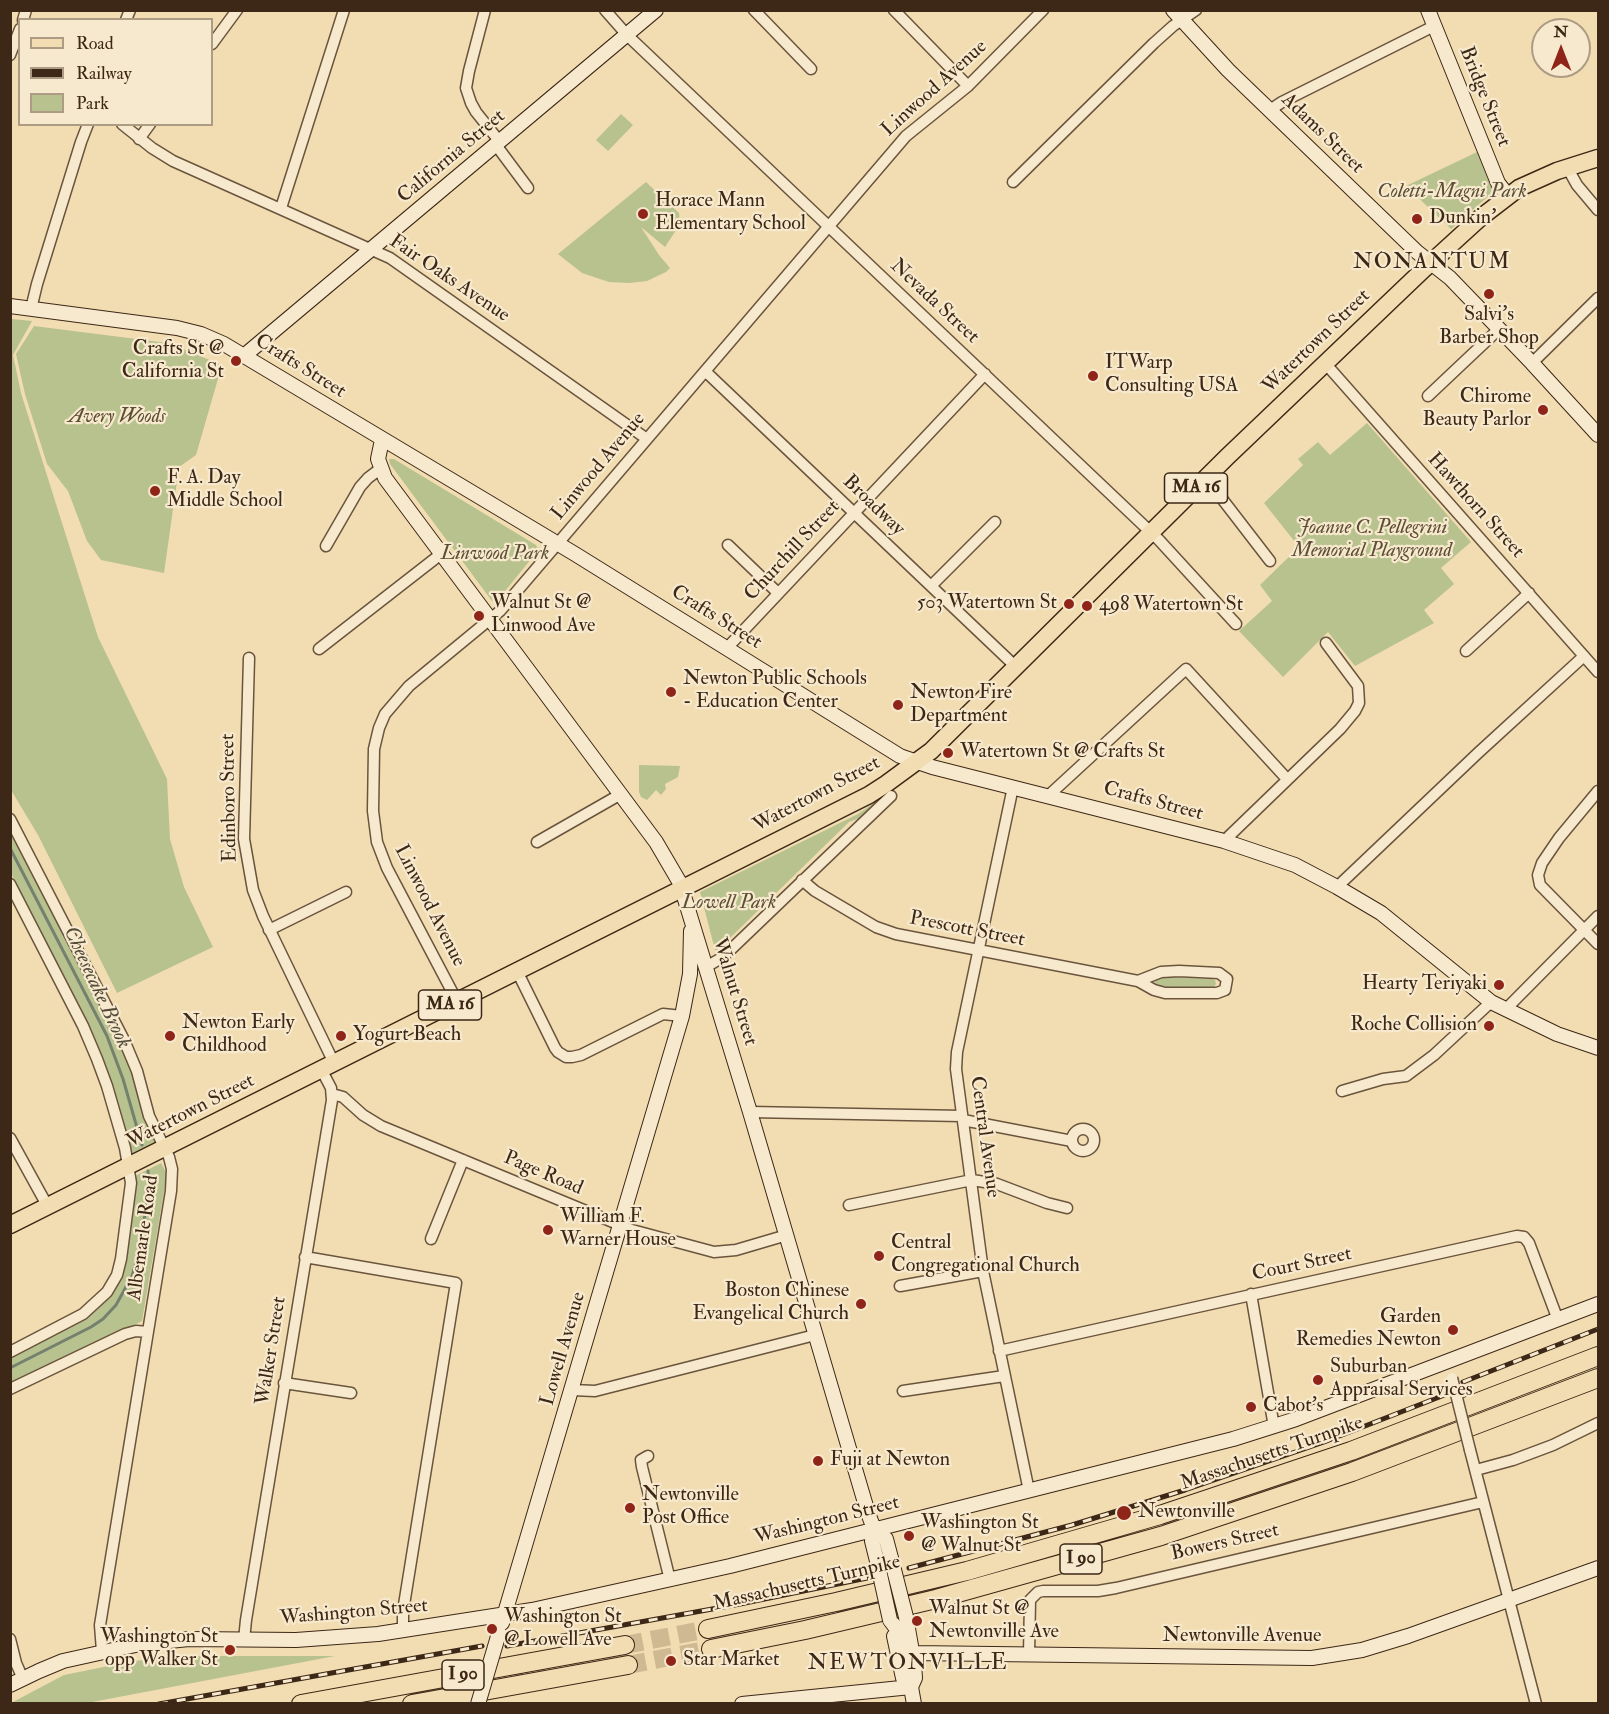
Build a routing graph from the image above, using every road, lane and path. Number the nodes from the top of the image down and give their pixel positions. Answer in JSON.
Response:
{"nodes":[{"id":1,"x":237,"y":10,"type":"edge"},
{"id":2,"x":344,"y":10,"type":"edge"},
{"id":3,"x":485,"y":10,"type":"edge"},
{"id":4,"x":605,"y":10,"type":"edge"},
{"id":5,"x":656,"y":10,"type":"edge"},
{"id":6,"x":754,"y":10,"type":"edge"},
{"id":7,"x":894,"y":10,"type":"edge"},
{"id":8,"x":1196,"y":10,"type":"edge"},
{"id":9,"x":1428,"y":10,"type":"edge"},
{"id":10,"x":1039,"y":12,"type":"edge"},
{"id":11,"x":1177,"y":15,"type":"edge"},
{"id":12,"x":1434,"y":26,"type":"junction"},
{"id":13,"x":18,"y":34,"type":"edge"},
{"id":14,"x":627,"y":35,"type":"junction"},
{"id":15,"x":213,"y":43,"type":"edge"},
{"id":16,"x":10,"y":55,"type":"edge"},
{"id":17,"x":811,"y":69,"type":"dead end"},
{"id":18,"x":968,"y":86,"type":"junction"},
{"id":19,"x":1270,"y":110,"type":"junction"},
{"id":20,"x":87,"y":126,"type":"edge"},
{"id":21,"x":124,"y":126,"type":"edge"},
{"id":22,"x":148,"y":126,"type":"edge"},
{"id":23,"x":139,"y":138,"type":"junction"},
{"id":24,"x":498,"y":143,"type":"junction"},
{"id":25,"x":1599,"y":158,"type":"edge"},
{"id":26,"x":1567,"y":167,"type":"junction"},
{"id":27,"x":1013,"y":182,"type":"dead end"},
{"id":28,"x":528,"y":188,"type":"dead end"},
{"id":29,"x":1508,"y":196,"type":"junction"},
{"id":30,"x":281,"y":208,"type":"junction"},
{"id":31,"x":1599,"y":210,"type":"edge"},
{"id":32,"x":828,"y":226,"type":"junction"},
{"id":33,"x":372,"y":249,"type":"junction"},
{"id":34,"x":1430,"y":263,"type":"junction"},
{"id":35,"x":1599,"y":298,"type":"edge"},
{"id":36,"x":10,"y":306,"type":"edge"},
{"id":37,"x":31,"y":309,"type":"junction"},
{"id":38,"x":1499,"y":329,"type":"junction"},
{"id":39,"x":251,"y":358,"type":"junction"},
{"id":40,"x":1325,"y":363,"type":"junction"},
{"id":41,"x":1532,"y":363,"type":"junction"},
{"id":42,"x":705,"y":371,"type":"junction"},
{"id":43,"x":985,"y":374,"type":"junction"},
{"id":44,"x":1428,"y":396,"type":"dead end"},
{"id":45,"x":1599,"y":435,"type":"edge"},
{"id":46,"x":647,"y":439,"type":"junction"},
{"id":47,"x":382,"y":440,"type":"junction"},
{"id":48,"x":380,"y":468,"type":"junction"},
{"id":49,"x":1206,"y":478,"type":"junction"},
{"id":50,"x":854,"y":513,"type":"junction"},
{"id":51,"x":995,"y":522,"type":"dead end"},
{"id":52,"x":1151,"y":532,"type":"junction"},
{"id":53,"x":558,"y":544,"type":"junction"},
{"id":54,"x":728,"y":545,"type":"dead end"},
{"id":55,"x":326,"y":546,"type":"dead end"},
{"id":56,"x":441,"y":554,"type":"junction"},
{"id":57,"x":1270,"y":561,"type":"dead end"},
{"id":58,"x":931,"y":586,"type":"junction"},
{"id":59,"x":778,"y":593,"type":"junction"},
{"id":60,"x":1529,"y":593,"type":"junction"},
{"id":61,"x":490,"y":620,"type":"junction"},
{"id":62,"x":1236,"y":624,"type":"dead end"},
{"id":63,"x":1326,"y":643,"type":"dead end"},
{"id":64,"x":727,"y":648,"type":"junction"},
{"id":65,"x":319,"y":649,"type":"dead end"},
{"id":66,"x":1467,"y":651,"type":"dead end"},
{"id":67,"x":1584,"y":656,"type":"junction"},
{"id":68,"x":249,"y":658,"type":"dead end"},
{"id":69,"x":1015,"y":666,"type":"junction"},
{"id":70,"x":1599,"y":672,"type":"edge"},
{"id":71,"x":917,"y":762,"type":"junction"},
{"id":72,"x":1287,"y":779,"type":"junction"},
{"id":73,"x":1013,"y":787,"type":"junction"},
{"id":74,"x":1599,"y":791,"type":"edge"},
{"id":75,"x":621,"y":794,"type":"junction"},
{"id":76,"x":891,"y":796,"type":"dead end"},
{"id":77,"x":1048,"y":796,"type":"junction"},
{"id":78,"x":10,"y":819,"type":"edge"},
{"id":79,"x":1224,"y":841,"type":"junction"},
{"id":80,"x":537,"y":842,"type":"dead end"},
{"id":81,"x":802,"y":880,"type":"junction"},
{"id":82,"x":10,"y":884,"type":"edge"},
{"id":83,"x":1337,"y":887,"type":"junction"},
{"id":84,"x":682,"y":888,"type":"junction"},
{"id":85,"x":346,"y":892,"type":"dead end"},
{"id":86,"x":691,"y":915,"type":"junction"},
{"id":87,"x":1599,"y":916,"type":"edge"},
{"id":88,"x":269,"y":930,"type":"junction"},
{"id":89,"x":1584,"y":930,"type":"junction"},
{"id":90,"x":1599,"y":944,"type":"edge"},
{"id":91,"x":979,"y":950,"type":"junction"},
{"id":92,"x":706,"y":967,"type":"junction"},
{"id":93,"x":517,"y":971,"type":"junction"},
{"id":94,"x":1138,"y":981,"type":"junction"},
{"id":95,"x":712,"y":986,"type":"junction"},
{"id":96,"x":457,"y":1001,"type":"junction"},
{"id":97,"x":1491,"y":1002,"type":"junction"},
{"id":98,"x":1506,"y":1009,"type":"junction"},
{"id":99,"x":684,"y":1010,"type":"junction"},
{"id":100,"x":1599,"y":1048,"type":"edge"},
{"id":101,"x":328,"y":1066,"type":"junction"},
{"id":102,"x":1342,"y":1091,"type":"dead end"},
{"id":103,"x":332,"y":1094,"type":"junction"},
{"id":104,"x":750,"y":1112,"type":"junction"},
{"id":105,"x":962,"y":1118,"type":"junction"},
{"id":106,"x":10,"y":1138,"type":"edge"},
{"id":107,"x":1072,"y":1141,"type":"dead end"},
{"id":108,"x":165,"y":1148,"type":"junction"},
{"id":109,"x":463,"y":1160,"type":"junction"},
{"id":110,"x":129,"y":1166,"type":"junction"},
{"id":111,"x":972,"y":1180,"type":"junction"},
{"id":112,"x":849,"y":1206,"type":"dead end"},
{"id":113,"x":48,"y":1207,"type":"junction"},
{"id":114,"x":1067,"y":1208,"type":"dead end"},
{"id":115,"x":10,"y":1225,"type":"edge"},
{"id":116,"x":621,"y":1226,"type":"junction"},
{"id":117,"x":787,"y":1235,"type":"junction"},
{"id":118,"x":431,"y":1239,"type":"dead end"},
{"id":119,"x":305,"y":1257,"type":"junction"},
{"id":120,"x":983,"y":1270,"type":"junction"},
{"id":121,"x":900,"y":1286,"type":"dead end"},
{"id":122,"x":1251,"y":1294,"type":"junction"},
{"id":123,"x":1599,"y":1304,"type":"edge"},
{"id":124,"x":1558,"y":1320,"type":"junction"},
{"id":125,"x":148,"y":1332,"type":"junction"},
{"id":126,"x":815,"y":1335,"type":"junction"},
{"id":127,"x":999,"y":1351,"type":"junction"},
{"id":128,"x":10,"y":1352,"type":"edge"},
{"id":129,"x":1599,"y":1356,"type":"edge"},
{"id":130,"x":1447,"y":1362,"type":"junction"},
{"id":131,"x":1004,"y":1376,"type":"junction"},
{"id":132,"x":1599,"y":1378,"type":"edge"},
{"id":133,"x":284,"y":1383,"type":"junction"},
{"id":134,"x":10,"y":1389,"type":"edge"},
{"id":135,"x":572,"y":1390,"type":"junction"},
{"id":136,"x":903,"y":1391,"type":"dead end"},
{"id":137,"x":351,"y":1393,"type":"dead end"},
{"id":138,"x":1599,"y":1423,"type":"edge"},
{"id":139,"x":1274,"y":1427,"type":"junction"},
{"id":140,"x":648,"y":1456,"type":"dead end"},
{"id":141,"x":1476,"y":1470,"type":"junction"},
{"id":142,"x":1029,"y":1491,"type":"junction"},
{"id":143,"x":1483,"y":1502,"type":"junction"},
{"id":144,"x":874,"y":1529,"type":"junction"},
{"id":145,"x":1599,"y":1568,"type":"edge"},
{"id":146,"x":670,"y":1580,"type":"junction"},
{"id":147,"x":1509,"y":1600,"type":"junction"},
{"id":148,"x":505,"y":1615,"type":"junction"},
{"id":149,"x":890,"y":1620,"type":"junction"},
{"id":150,"x":708,"y":1629,"type":"tunnel mouth"},
{"id":151,"x":403,"y":1631,"type":"junction"},
{"id":152,"x":10,"y":1639,"type":"edge"},
{"id":153,"x":244,"y":1640,"type":"junction"},
{"id":154,"x":625,"y":1645,"type":"tunnel mouth"},
{"id":155,"x":711,"y":1649,"type":"tunnel mouth"},
{"id":156,"x":102,"y":1651,"type":"junction"},
{"id":157,"x":913,"y":1653,"type":"junction"},
{"id":158,"x":1029,"y":1654,"type":"junction"},
{"id":159,"x":628,"y":1665,"type":"tunnel mouth"},
{"id":160,"x":17,"y":1682,"type":"edge"},
{"id":161,"x":911,"y":1687,"type":"junction"},
{"id":162,"x":301,"y":1704,"type":"edge"},
{"id":163,"x":412,"y":1704,"type":"edge"},
{"id":164,"x":478,"y":1704,"type":"edge"},
{"id":165,"x":742,"y":1704,"type":"edge"},
{"id":166,"x":914,"y":1704,"type":"edge"},
{"id":167,"x":1536,"y":1704,"type":"edge"}],
"edges":[{"from":1,"to":15,"type":"street"},
{"from":2,"to":30,"type":"street"},
{"from":3,"to":24,"type":"street"},
{"from":4,"to":14,"type":"street","name":"Nevada Street"},
{"from":5,"to":14,"type":"main road","name":"California Street"},
{"from":6,"to":17,"type":"street"},
{"from":7,"to":18,"type":"street"},
{"from":8,"to":11,"type":"street"},
{"from":9,"to":12,"type":"main road","name":"Bridge Street"},
{"from":10,"to":18,"type":"street","name":"Linwood Avenue"},
{"from":11,"to":19,"type":"main road","name":"Adams Street"},
{"from":11,"to":27,"type":"street"},
{"from":12,"to":19,"type":"street"},
{"from":12,"to":29,"type":"main road","name":"Bridge Street"},
{"from":13,"to":16,"type":"street"},
{"from":14,"to":24,"type":"main road","name":"California Street"},
{"from":14,"to":32,"type":"street","name":"Nevada Street"},
{"from":18,"to":32,"type":"street","name":"Linwood Avenue"},
{"from":19,"to":34,"type":"main road","name":"Adams Street"},
{"from":20,"to":37,"type":"street"},
{"from":21,"to":23,"type":"street","name":"Fair Oaks Avenue"},
{"from":22,"to":23,"type":"street"},
{"from":23,"to":30,"type":"street","name":"Fair Oaks Avenue"},
{"from":24,"to":28,"type":"street"},
{"from":24,"to":33,"type":"main road","name":"California Street"},
{"from":25,"to":26,"type":"main road","name":"Watertown Street","number":"MA 16"},
{"from":26,"to":29,"type":"main road","name":"Watertown Street","number":"MA 16"},
{"from":26,"to":31,"type":"street"},
{"from":29,"to":34,"type":"main road","name":"Watertown Street","number":"MA 16"},
{"from":30,"to":33,"type":"street","name":"Fair Oaks Avenue"},
{"from":32,"to":42,"type":"street","name":"Linwood Avenue"},
{"from":32,"to":43,"type":"street","name":"Nevada Street"},
{"from":33,"to":39,"type":"main road","name":"California Street"},
{"from":33,"to":46,"type":"street","name":"Fair Oaks Avenue"},
{"from":34,"to":38,"type":"main road","name":"Adams Street"},
{"from":34,"to":40,"type":"main road","name":"Watertown Street","number":"MA 16"},
{"from":35,"to":41,"type":"street"},
{"from":36,"to":37,"type":"main road","name":"Crafts Street"},
{"from":37,"to":39,"type":"main road","name":"Crafts Street"},
{"from":38,"to":41,"type":"main road","name":"Adams Street"},
{"from":38,"to":44,"type":"street"},
{"from":39,"to":47,"type":"main road","name":"Crafts Street"},
{"from":40,"to":49,"type":"main road","name":"Watertown Street","number":"MA 16"},
{"from":40,"to":60,"type":"street","name":"Hawthorn Street"},
{"from":41,"to":45,"type":"main road","name":"Adams Street"},
{"from":42,"to":46,"type":"street","name":"Linwood Avenue"},
{"from":42,"to":50,"type":"street","name":"Broadway"},
{"from":43,"to":50,"type":"street","name":"Churchill Street"},
{"from":43,"to":52,"type":"street","name":"Nevada Street"},
{"from":46,"to":53,"type":"street","name":"Linwood Avenue"},
{"from":47,"to":48,"type":"main road"},
{"from":47,"to":53,"type":"main road","name":"Crafts Street"},
{"from":48,"to":55,"type":"street"},
{"from":48,"to":56,"type":"main road","name":"Walnut Street"},
{"from":49,"to":52,"type":"main road","name":"Watertown Street","number":"MA 16"},
{"from":49,"to":57,"type":"street"},
{"from":50,"to":58,"type":"street","name":"Broadway"},
{"from":50,"to":59,"type":"street","name":"Churchill Street"},
{"from":51,"to":58,"type":"street"},
{"from":52,"to":62,"type":"street","name":"Nevada Street"},
{"from":52,"to":69,"type":"main road","name":"Watertown Street","number":"MA 16"},
{"from":53,"to":61,"type":"street","name":"Linwood Avenue"},
{"from":53,"to":64,"type":"main road","name":"Crafts Street"},
{"from":54,"to":59,"type":"street"},
{"from":56,"to":61,"type":"main road","name":"Walnut Street"},
{"from":56,"to":65,"type":"street"},
{"from":58,"to":69,"type":"street","name":"Broadway"},
{"from":59,"to":64,"type":"street","name":"Churchill Street"},
{"from":60,"to":66,"type":"street"},
{"from":60,"to":67,"type":"street","name":"Hawthorn Street"},
{"from":61,"to":75,"type":"main road","name":"Walnut Street"},
{"from":61,"to":96,"type":"street","name":"Linwood Avenue"},
{"from":63,"to":72,"type":"street"},
{"from":64,"to":71,"type":"main road","name":"Crafts Street"},
{"from":67,"to":70,"type":"street","name":"Hawthorn Street"},
{"from":67,"to":83,"type":"street"},
{"from":68,"to":88,"type":"street","name":"Edinboro Street"},
{"from":69,"to":71,"type":"main road","name":"Watertown Street","number":"MA 16"},
{"from":71,"to":73,"type":"main road","name":"Crafts Street"},
{"from":71,"to":84,"type":"main road","name":"Watertown Street","number":"MA 16"},
{"from":72,"to":77,"type":"street"},
{"from":72,"to":79,"type":"street"},
{"from":73,"to":77,"type":"main road","name":"Crafts Street"},
{"from":73,"to":91,"type":"street","name":"Central Avenue"},
{"from":74,"to":89,"type":"street"},
{"from":75,"to":80,"type":"street"},
{"from":75,"to":84,"type":"main road","name":"Walnut Street"},
{"from":76,"to":81,"type":"street"},
{"from":77,"to":79,"type":"main road","name":"Crafts Street"},
{"from":78,"to":108,"type":"street","name":"Albemarle Road"},
{"from":79,"to":83,"type":"main road","name":"Crafts Street"},
{"from":81,"to":91,"type":"street","name":"Prescott Street"},
{"from":81,"to":92,"type":"street"},
{"from":82,"to":110,"type":"street","name":"Albemarle Road"},
{"from":83,"to":97,"type":"main road","name":"Crafts Street"},
{"from":84,"to":86,"type":"main road","name":"Walnut Street"},
{"from":84,"to":93,"type":"main road","name":"Watertown Street","number":"MA 16"},
{"from":85,"to":88,"type":"street"},
{"from":86,"to":92,"type":"main road","name":"Walnut Street"},
{"from":86,"to":99,"type":"main road","name":"Lowell Avenue"},
{"from":87,"to":89,"type":"street"},
{"from":88,"to":101,"type":"street","name":"Edinboro Street"},
{"from":89,"to":90,"type":"street"},
{"from":89,"to":98,"type":"street"},
{"from":91,"to":94,"type":"street","name":"Prescott Street"},
{"from":91,"to":105,"type":"street","name":"Central Avenue"},
{"from":92,"to":95,"type":"main road","name":"Walnut Street"},
{"from":93,"to":96,"type":"main road","name":"Watertown Street","number":"MA 16"},
{"from":93,"to":99,"type":"street"},
{"from":94,"to":94,"type":"street","name":"Prescott Street"},
{"from":95,"to":99,"type":"main road"},
{"from":95,"to":104,"type":"main road","name":"Walnut Street"},
{"from":96,"to":101,"type":"main road","name":"Watertown Street","number":"MA 16"},
{"from":97,"to":98,"type":"main road","name":"Crafts Street"},
{"from":97,"to":102,"type":"street"},
{"from":98,"to":100,"type":"main road","name":"Crafts Street"},
{"from":99,"to":116,"type":"main road","name":"Lowell Avenue"},
{"from":101,"to":103,"type":"street"},
{"from":101,"to":108,"type":"main road","name":"Watertown Street","number":"MA 16"},
{"from":103,"to":109,"type":"street","name":"Page Road"},
{"from":103,"to":119,"type":"street","name":"Walker Street"},
{"from":104,"to":105,"type":"street"},
{"from":104,"to":117,"type":"main road","name":"Walnut Street"},
{"from":105,"to":107,"type":"street"},
{"from":105,"to":111,"type":"street","name":"Central Avenue"},
{"from":106,"to":113,"type":"street"},
{"from":108,"to":110,"type":"main road","name":"Watertown Street","number":"MA 16"},
{"from":108,"to":125,"type":"street","name":"Albemarle Road"},
{"from":109,"to":116,"type":"street","name":"Page Road"},
{"from":109,"to":118,"type":"street"},
{"from":110,"to":113,"type":"main road","name":"Watertown Street","number":"MA 16"},
{"from":110,"to":128,"type":"street","name":"Albemarle Road"},
{"from":111,"to":112,"type":"street"},
{"from":111,"to":114,"type":"street"},
{"from":111,"to":120,"type":"street","name":"Central Avenue"},
{"from":113,"to":115,"type":"main road","name":"Watertown Street","number":"MA 16"},
{"from":116,"to":117,"type":"street","name":"Page Road"},
{"from":116,"to":135,"type":"main road","name":"Lowell Avenue"},
{"from":117,"to":126,"type":"main road","name":"Walnut Street"},
{"from":119,"to":133,"type":"street","name":"Walker Street"},
{"from":119,"to":151,"type":"street"},
{"from":120,"to":121,"type":"street"},
{"from":120,"to":127,"type":"street","name":"Central Avenue"},
{"from":122,"to":124,"type":"street","name":"Court Street"},
{"from":122,"to":127,"type":"street","name":"Court Street"},
{"from":122,"to":139,"type":"street"},
{"from":123,"to":124,"type":"main road","name":"Washington Street"},
{"from":124,"to":130,"type":"main road","name":"Washington Street"},
{"from":125,"to":134,"type":"street","name":"Albemarle Road"},
{"from":125,"to":156,"type":"street"},
{"from":126,"to":135,"type":"street"},
{"from":126,"to":144,"type":"main road","name":"Walnut Street"},
{"from":127,"to":131,"type":"street","name":"Central Avenue"},
{"from":129,"to":150,"type":"highway","name":"Massachusetts Turnpike","number":"I 90"},
{"from":130,"to":139,"type":"main road","name":"Washington Street"},
{"from":130,"to":141,"type":"street","bridge":true},
{"from":131,"to":136,"type":"street"},
{"from":131,"to":142,"type":"street","name":"Central Avenue"},
{"from":132,"to":155,"type":"highway","number":"I 90"},
{"from":133,"to":137,"type":"street"},
{"from":133,"to":153,"type":"street","name":"Walker Street"},
{"from":135,"to":148,"type":"main road","name":"Lowell Avenue"},
{"from":138,"to":141,"type":"street"},
{"from":139,"to":142,"type":"main road","name":"Washington Street"},
{"from":140,"to":146,"type":"street"},
{"from":141,"to":143,"type":"street"},
{"from":142,"to":144,"type":"main road","name":"Washington Street"},
{"from":143,"to":147,"type":"street"},
{"from":143,"to":158,"type":"street","name":"Bowers Street"},
{"from":144,"to":146,"type":"main road","name":"Washington Street"},
{"from":144,"to":149,"type":"main road","name":"Walnut Street","bridge":true},
{"from":144,"to":157,"type":"main road","name":"Walnut Street","bridge":true},
{"from":145,"to":147,"type":"main road","name":"Newtonville Avenue"},
{"from":146,"to":148,"type":"main road","name":"Washington Street"},
{"from":147,"to":158,"type":"main road","name":"Newtonville Avenue"},
{"from":147,"to":167,"type":"street"},
{"from":148,"to":151,"type":"main road","name":"Washington Street"},
{"from":148,"to":164,"type":"main road","name":"Lowell Avenue","bridge":true},
{"from":149,"to":157,"type":"main road"},
{"from":149,"to":161,"type":"main road","name":"Walnut Street"},
{"from":151,"to":153,"type":"main road","name":"Washington Street"},
{"from":152,"to":160,"type":"street"},
{"from":153,"to":156,"type":"main road","name":"Washington Street"},
{"from":154,"to":162,"type":"highway","number":"I 90"},
{"from":156,"to":160,"type":"main road","name":"Washington Street"},
{"from":157,"to":158,"type":"main road","name":"Newtonville Avenue"},
{"from":157,"to":161,"type":"main road","name":"Walnut Street"},
{"from":159,"to":163,"type":"highway","number":"I 90"},
{"from":161,"to":165,"type":"main road"},
{"from":161,"to":166,"type":"main road","name":"Walnut Street"}]}
